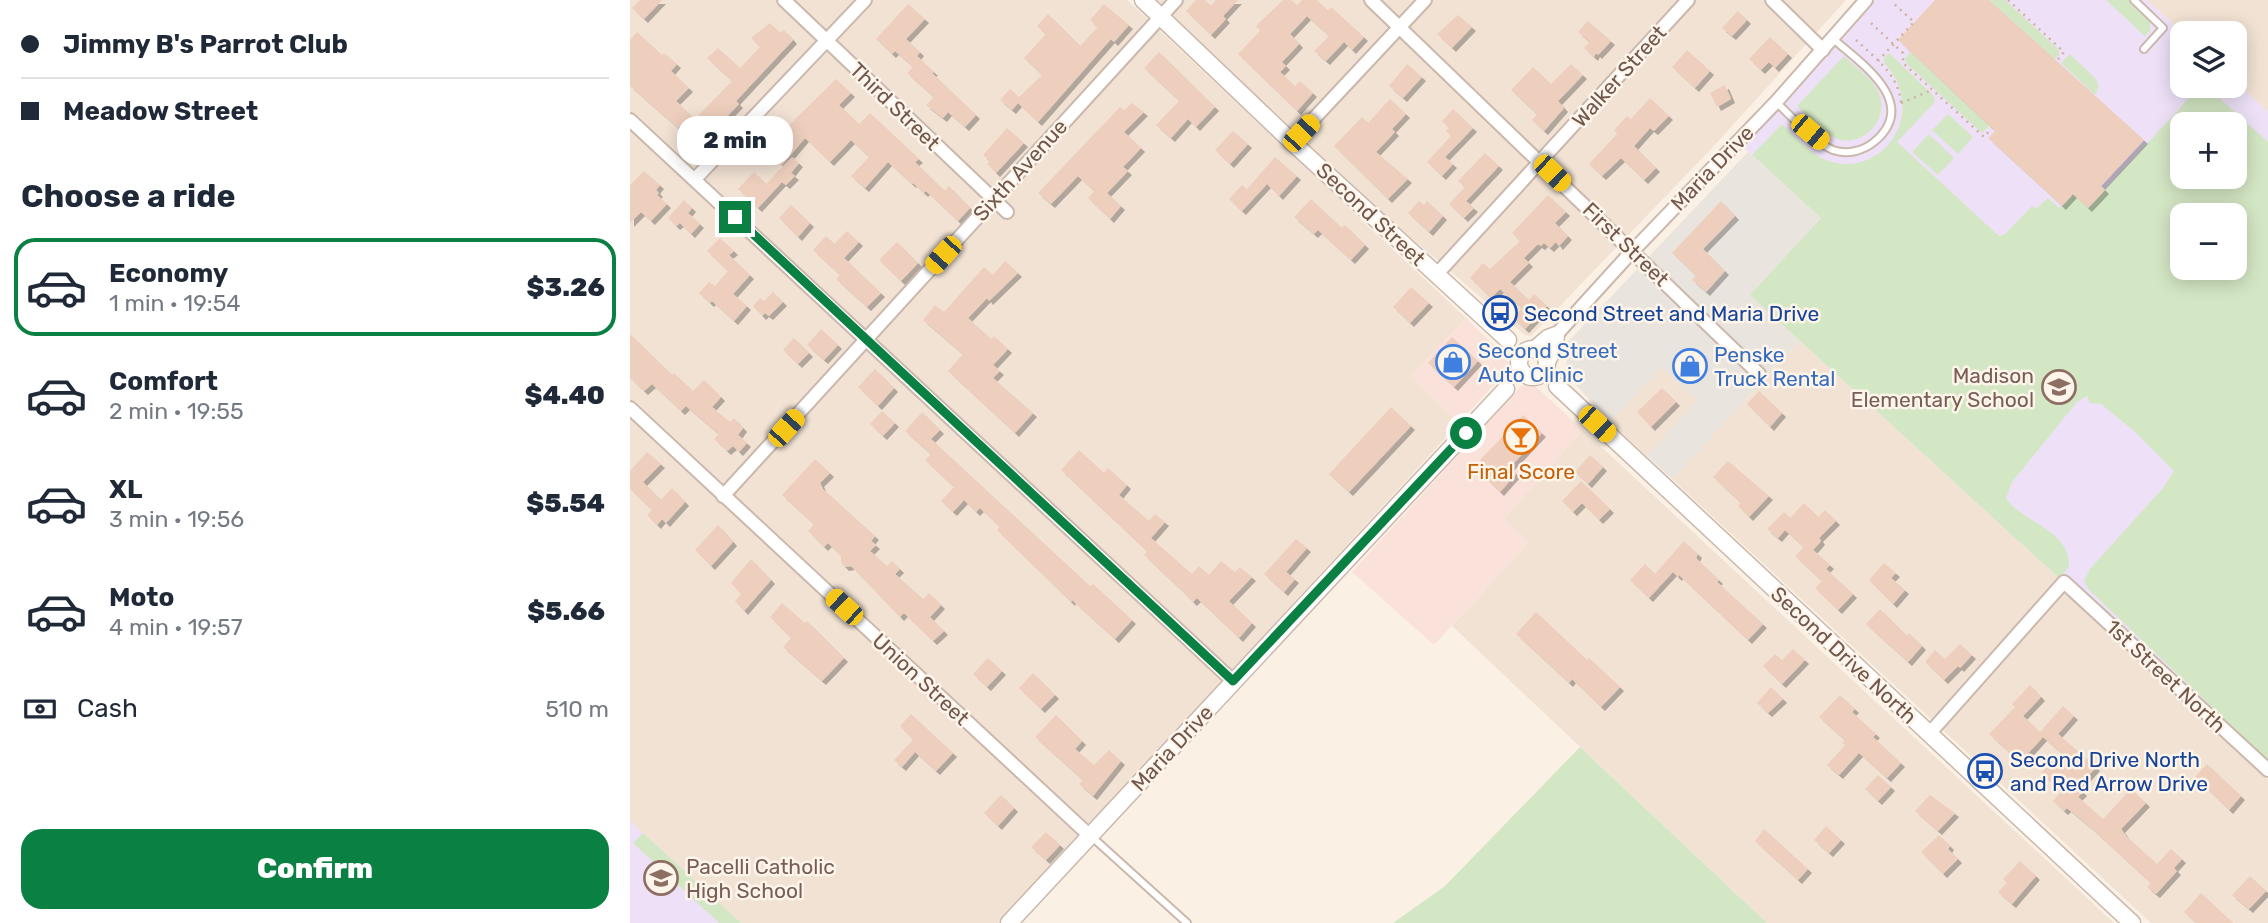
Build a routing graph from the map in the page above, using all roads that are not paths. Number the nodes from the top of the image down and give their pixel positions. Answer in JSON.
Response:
{"nodes":[{"id":1,"x":784,"y":0,"type":"edge"},
{"id":2,"x":865,"y":0,"type":"edge"},
{"id":3,"x":1143,"y":0,"type":"edge"},
{"id":4,"x":1176,"y":0,"type":"edge"},
{"id":5,"x":1371,"y":0,"type":"edge"},
{"id":6,"x":1425,"y":0,"type":"edge"},
{"id":7,"x":1688,"y":0,"type":"edge"},
{"id":8,"x":1772,"y":0,"type":"edge"},
{"id":9,"x":1867,"y":0,"type":"edge"},
{"id":10,"x":2134,"y":0,"type":"edge"},
{"id":11,"x":1161,"y":16,"type":"junction"},
{"id":12,"x":1400,"y":27,"type":"junction"},
{"id":13,"x":1832,"y":38,"type":"junction"},
{"id":14,"x":827,"y":41,"type":"junction"},
{"id":15,"x":2144,"y":49,"type":"dead end"},
{"id":16,"x":1823,"y":50,"type":"junction"},
{"id":17,"x":1776,"y":102,"type":"junction"},
{"id":18,"x":630,"y":120,"type":"edge"},
{"id":19,"x":1292,"y":142,"type":"junction"},
{"id":20,"x":1540,"y":163,"type":"junction"},
{"id":21,"x":695,"y":179,"type":"junction"},
{"id":22,"x":993,"y":199,"type":"junction"},
{"id":23,"x":1007,"y":212,"type":"dead end"},
{"id":24,"x":1633,"y":251,"type":"junction"},
{"id":25,"x":1436,"y":275,"type":"junction"},
{"id":26,"x":1556,"y":335,"type":"joint"},
{"id":27,"x":866,"y":340,"type":"junction"},
{"id":28,"x":1533,"y":362,"type":"junction"},
{"id":29,"x":1759,"y":374,"type":"dead end"},
{"id":30,"x":630,"y":408,"type":"edge"},
{"id":31,"x":723,"y":496,"type":"junction"},
{"id":32,"x":1233,"y":681,"type":"junction"},
{"id":33,"x":1929,"y":734,"type":"junction"},
{"id":34,"x":2268,"y":769,"type":"edge"},
{"id":35,"x":1090,"y":835,"type":"junction"},
{"id":36,"x":1009,"y":923,"type":"edge"},
{"id":37,"x":1187,"y":923,"type":"edge"},
{"id":38,"x":2132,"y":923,"type":"edge"}],
"edges":[{"from":1,"to":14,"type":"street","name":"Third Street"},
{"from":2,"to":14,"type":"street"},
{"from":3,"to":11,"type":"street","name":"Second Street"},
{"from":4,"to":11,"type":"street","name":"Sixth Avenue"},
{"from":5,"to":12,"type":"street","name":"First Street"},
{"from":6,"to":12,"type":"street"},
{"from":7,"to":20,"type":"street","name":"Walker Street"},
{"from":8,"to":16,"type":"street"},
{"from":9,"to":13,"type":"street","name":"Maria Drive"},
{"from":10,"to":15,"type":"lane"},
{"from":11,"to":19,"type":"street","name":"Second Street"},
{"from":11,"to":22,"type":"street","name":"Sixth Avenue"},
{"from":12,"to":19,"type":"street"},
{"from":12,"to":20,"type":"street","name":"First Street"},
{"from":13,"to":16,"type":"street","name":"Maria Drive"},
{"from":13,"to":17,"type":"lane"},
{"from":14,"to":21,"type":"street"},
{"from":14,"to":22,"type":"street","name":"Third Street"},
{"from":16,"to":17,"type":"street","name":"Maria Drive"},
{"from":17,"to":24,"type":"street","name":"Maria Drive"},
{"from":18,"to":21,"type":"street"},
{"from":19,"to":25,"type":"street","name":"Second Street"},
{"from":20,"to":24,"type":"street","name":"First Street"},
{"from":20,"to":25,"type":"street","name":"Walker Street"},
{"from":21,"to":27,"type":"street"},
{"from":22,"to":23,"type":"street","name":"Third Street"},
{"from":22,"to":27,"type":"street","name":"Sixth Avenue"},
{"from":24,"to":26,"type":"street","name":"Maria Drive"},
{"from":24,"to":29,"type":"street","name":"First Street"},
{"from":25,"to":28,"type":"street","name":"Second Street"},
{"from":26,"to":28,"type":"street","name":"Maria Drive"},
{"from":27,"to":31,"type":"street","name":"Sixth Avenue"},
{"from":27,"to":32,"type":"street"},
{"from":28,"to":32,"type":"street","name":"Maria Drive"},
{"from":28,"to":33,"type":"street","name":"Second Drive North"},
{"from":30,"to":31,"type":"street","name":"Union Street"},
{"from":31,"to":35,"type":"street","name":"Union Street"},
{"from":32,"to":35,"type":"street","name":"Maria Drive"},
{"from":33,"to":34,"type":"street","name":"1st Street North"},
{"from":33,"to":38,"type":"street","name":"Second Drive North"},
{"from":35,"to":36,"type":"street","name":"Maria Drive"},
{"from":35,"to":37,"type":"lane"}]}
